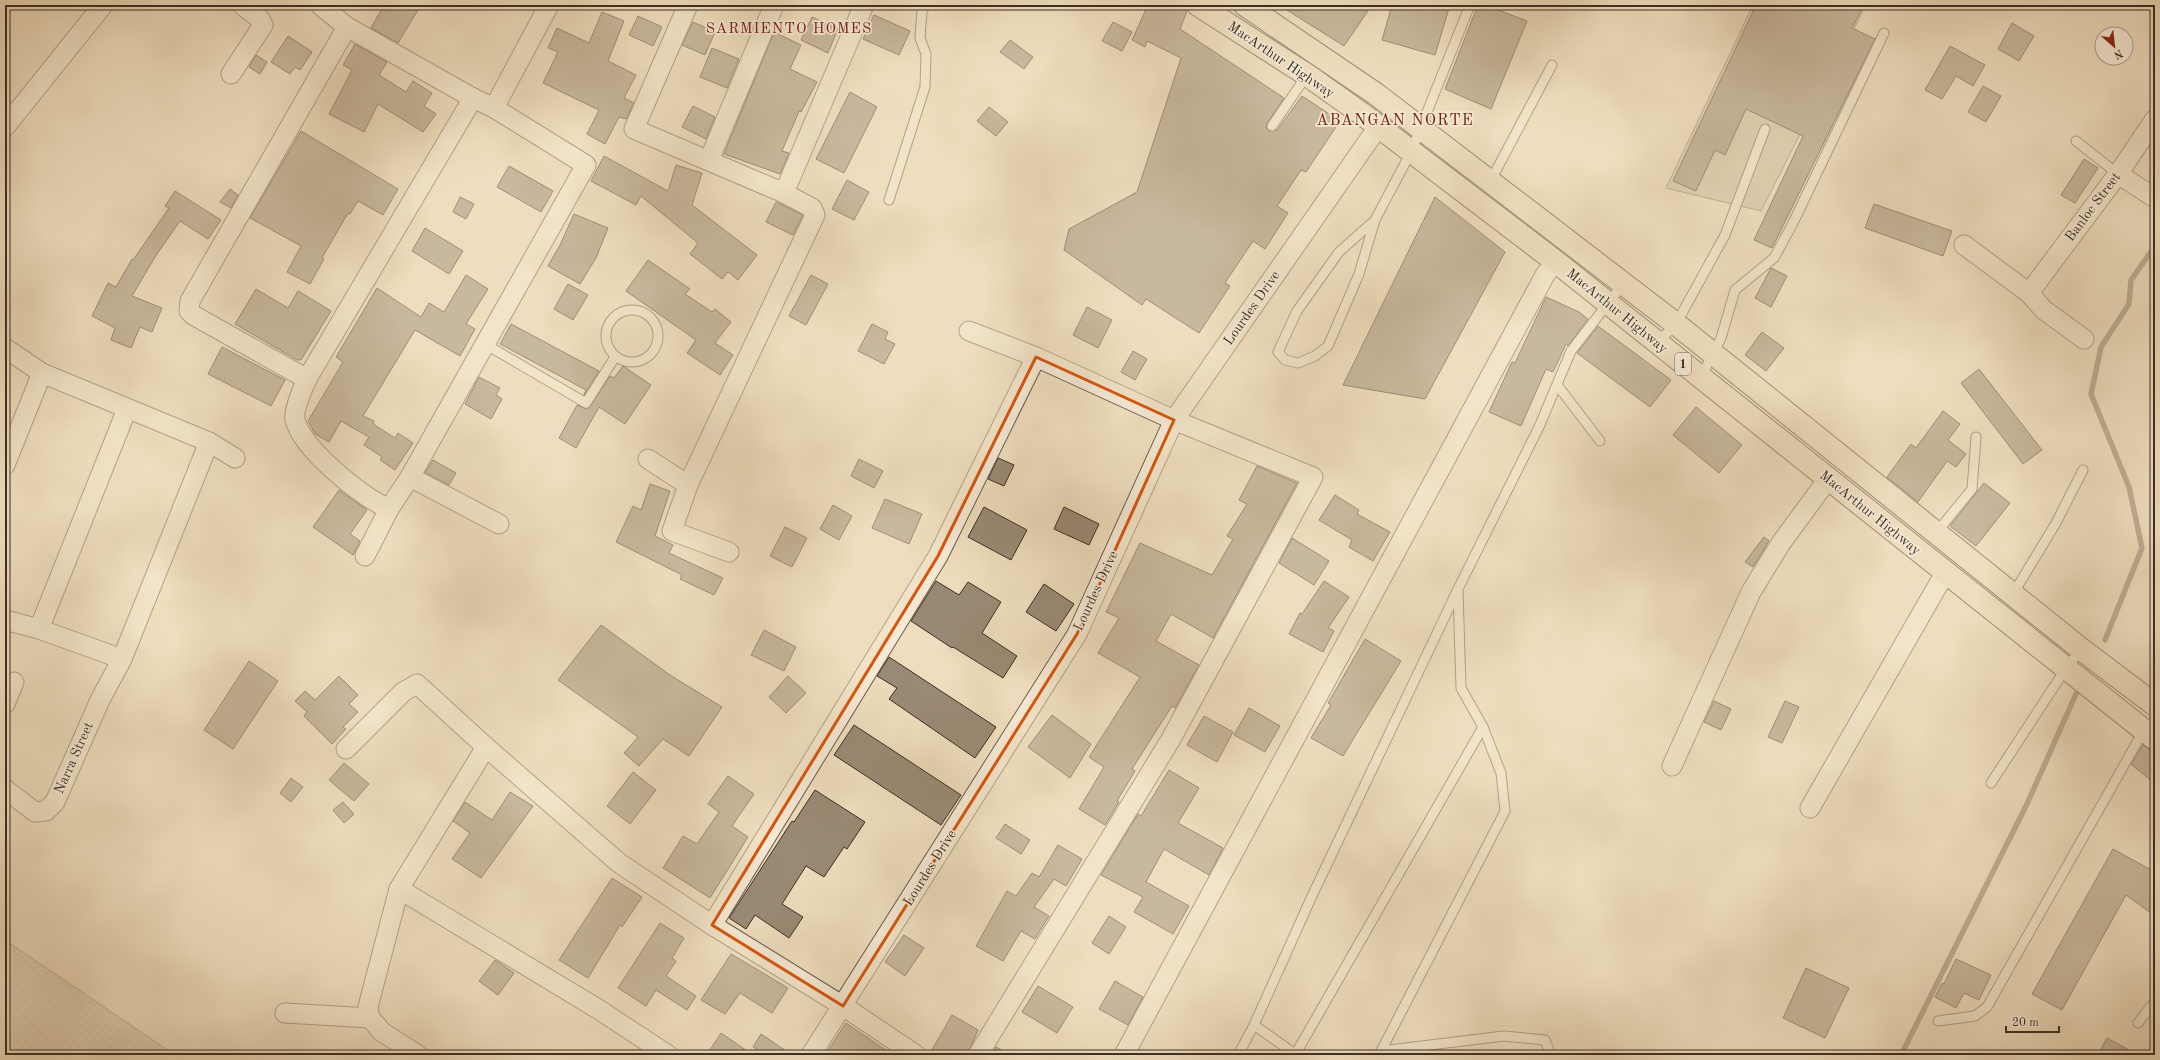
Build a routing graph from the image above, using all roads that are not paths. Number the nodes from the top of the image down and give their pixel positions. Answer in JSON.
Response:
{"nodes":[{"id":1,"x":103,"y":5,"type":"edge"},
{"id":2,"x":242,"y":5,"type":"edge"},
{"id":3,"x":320,"y":5,"type":"edge"},
{"id":4,"x":549,"y":5,"type":"edge"},
{"id":5,"x":688,"y":5,"type":"edge"},
{"id":6,"x":774,"y":5,"type":"edge"},
{"id":7,"x":864,"y":5,"type":"edge"},
{"id":8,"x":926,"y":5,"type":"edge"},
{"id":9,"x":1198,"y":5,"type":"edge"},
{"id":10,"x":1470,"y":5,"type":"edge"},
{"id":11,"x":1254,"y":7,"type":"edge"},
{"id":12,"x":346,"y":27,"type":"junction"},
{"id":13,"x":1884,"y":33,"type":"dead end"},
{"id":14,"x":1552,"y":65,"type":"dead end"},
{"id":15,"x":231,"y":74,"type":"dead end"},
{"id":16,"x":1307,"y":75,"type":"junction"},
{"id":17,"x":473,"y":98,"type":"junction"},
{"id":18,"x":494,"y":108,"type":"junction"},
{"id":19,"x":2155,"y":119,"type":"edge"},
{"id":20,"x":1272,"y":126,"type":"dead end"},
{"id":21,"x":1378,"y":126,"type":"junction"},
{"id":22,"x":5,"y":127,"type":"edge"},
{"id":23,"x":1421,"y":128,"type":"junction"},
{"id":24,"x":1765,"y":129,"type":"dead end"},
{"id":25,"x":2076,"y":141,"type":"dead end"},
{"id":26,"x":1411,"y":152,"type":"junction"},
{"id":27,"x":709,"y":160,"type":"junction"},
{"id":28,"x":2118,"y":174,"type":"junction"},
{"id":29,"x":1490,"y":182,"type":"junction"},
{"id":30,"x":784,"y":193,"type":"junction"},
{"id":31,"x":2155,"y":198,"type":"edge"},
{"id":32,"x":890,"y":200,"type":"dead end"},
{"id":33,"x":1375,"y":220,"type":"junction"},
{"id":34,"x":1964,"y":245,"type":"dead end"},
{"id":35,"x":1555,"y":261,"type":"junction"},
{"id":36,"x":1623,"y":284,"type":"junction"},
{"id":37,"x":2029,"y":293,"type":"junction"},
{"id":38,"x":1607,"y":304,"type":"junction"},
{"id":39,"x":1676,"y":324,"type":"junction"},
{"id":40,"x":968,"y":331,"type":"dead end"},
{"id":41,"x":2084,"y":339,"type":"dead end"},
{"id":42,"x":1657,"y":343,"type":"junction"},
{"id":43,"x":485,"y":344,"type":"junction"},
{"id":44,"x":5,"y":348,"type":"edge"},
{"id":45,"x":1713,"y":354,"type":"junction"},
{"id":46,"x":615,"y":357,"type":"junction"},
{"id":47,"x":1036,"y":357,"type":"junction"},
{"id":48,"x":42,"y":373,"type":"junction"},
{"id":49,"x":1701,"y":378,"type":"junction"},
{"id":50,"x":307,"y":379,"type":"junction"},
{"id":51,"x":1558,"y":386,"type":"junction"},
{"id":52,"x":127,"y":409,"type":"junction"},
{"id":53,"x":1174,"y":420,"type":"junction"},
{"id":54,"x":1976,"y":437,"type":"dead end"},
{"id":55,"x":1600,"y":441,"type":"dead end"},
{"id":56,"x":209,"y":442,"type":"junction"},
{"id":57,"x":235,"y":458,"type":"dead end"},
{"id":58,"x":648,"y":459,"type":"dead end"},
{"id":59,"x":5,"y":465,"type":"edge"},
{"id":60,"x":2083,"y":470,"type":"dead end"},
{"id":61,"x":410,"y":477,"type":"junction"},
{"id":62,"x":1828,"y":479,"type":"junction"},
{"id":63,"x":688,"y":485,"type":"junction"},
{"id":64,"x":389,"y":509,"type":"junction"},
{"id":65,"x":499,"y":524,"type":"dead end"},
{"id":66,"x":1936,"y":533,"type":"junction"},
{"id":67,"x":729,"y":552,"type":"dead end"},
{"id":68,"x":365,"y":556,"type":"dead end"},
{"id":69,"x":1945,"y":573,"type":"junction"},
{"id":70,"x":1458,"y":589,"type":"junction"},
{"id":71,"x":2013,"y":594,"type":"junction"},
{"id":72,"x":5,"y":620,"type":"edge"},
{"id":73,"x":39,"y":629,"type":"junction"},
{"id":74,"x":2081,"y":649,"type":"junction"},
{"id":75,"x":122,"y":659,"type":"junction"},
{"id":76,"x":2066,"y":669,"type":"junction"},
{"id":77,"x":14,"y":682,"type":"dead end"},
{"id":78,"x":5,"y":704,"type":"edge"},
{"id":79,"x":2155,"y":705,"type":"edge"},
{"id":80,"x":1483,"y":727,"type":"junction"},
{"id":81,"x":2150,"y":735,"type":"edge"},
{"id":82,"x":486,"y":747,"type":"junction"},
{"id":83,"x":346,"y":749,"type":"dead end"},
{"id":84,"x":1672,"y":766,"type":"dead end"},
{"id":85,"x":1991,"y":783,"type":"dead end"},
{"id":86,"x":5,"y":789,"type":"edge"},
{"id":87,"x":1810,"y":808,"type":"dead end"},
{"id":88,"x":399,"y":889,"type":"junction"},
{"id":89,"x":712,"y":925,"type":"junction"},
{"id":90,"x":2155,"y":1002,"type":"edge"},
{"id":91,"x":843,"y":1006,"type":"junction"},
{"id":92,"x":285,"y":1013,"type":"dead end"},
{"id":93,"x":370,"y":1018,"type":"junction"},
{"id":94,"x":1938,"y":1021,"type":"dead end"},
{"id":95,"x":2138,"y":1023,"type":"dead end"},
{"id":96,"x":1254,"y":1025,"type":"junction"},
{"id":97,"x":1380,"y":1053,"type":"edge"},
{"id":98,"x":1295,"y":1054,"type":"edge"},
{"id":99,"x":418,"y":1055,"type":"edge"},
{"id":100,"x":668,"y":1055,"type":"edge"},
{"id":101,"x":811,"y":1055,"type":"edge"},
{"id":102,"x":916,"y":1055,"type":"edge"},
{"id":103,"x":978,"y":1055,"type":"edge"},
{"id":104,"x":1124,"y":1055,"type":"edge"},
{"id":105,"x":1238,"y":1055,"type":"edge"},
{"id":106,"x":1551,"y":1055,"type":"edge"}],
"edges":[{"from":1,"to":22,"type":"street"},
{"from":2,"to":15,"type":"street"},
{"from":3,"to":12,"type":"street"},
{"from":4,"to":18,"type":"street"},
{"from":5,"to":27,"type":"street"},
{"from":6,"to":27,"type":"street"},
{"from":7,"to":30,"type":"street"},
{"from":8,"to":32,"type":"lane"},
{"from":9,"to":16,"type":"highway","name":"MacArthur Highway","number":"1"},
{"from":10,"to":23,"type":"lane"},
{"from":11,"to":23,"type":"highway","name":"MacArthur Highway","number":"1"},
{"from":12,"to":17,"type":"street"},
{"from":12,"to":50,"type":"street"},
{"from":13,"to":45,"type":"lane"},
{"from":14,"to":29,"type":"lane"},
{"from":16,"to":20,"type":"lane"},
{"from":16,"to":21,"type":"highway","name":"MacArthur Highway","number":"1"},
{"from":17,"to":18,"type":"street"},
{"from":17,"to":50,"type":"street"},
{"from":18,"to":43,"type":"street"},
{"from":19,"to":28,"type":"street","name":"Banloc Street"},
{"from":21,"to":26,"type":"highway","name":"MacArthur Highway","number":"1"},
{"from":21,"to":53,"type":"street","name":"Lourdes Drive"},
{"from":23,"to":26,"type":"lane"},
{"from":23,"to":29,"type":"highway","name":"MacArthur Highway","number":"1"},
{"from":24,"to":39,"type":"lane"},
{"from":25,"to":28,"type":"lane"},
{"from":26,"to":33,"type":"lane"},
{"from":26,"to":35,"type":"highway","name":"MacArthur Highway","number":"1"},
{"from":27,"to":30,"type":"street"},
{"from":28,"to":31,"type":"street"},
{"from":28,"to":37,"type":"street","name":"Banloc Street"},
{"from":29,"to":36,"type":"highway","name":"MacArthur Highway","number":"1"},
{"from":30,"to":63,"type":"street"},
{"from":33,"to":33,"type":"lane"},
{"from":34,"to":37,"type":"street"},
{"from":35,"to":38,"type":"highway","name":"MacArthur Highway","number":"1"},
{"from":35,"to":104,"type":"street"},
{"from":36,"to":38,"type":"lane"},
{"from":36,"to":39,"type":"highway","name":"MacArthur Highway","number":"1"},
{"from":37,"to":41,"type":"street"},
{"from":38,"to":42,"type":"highway","name":"MacArthur Highway","number":"1"},
{"from":38,"to":51,"type":"lane"},
{"from":39,"to":42,"type":"lane"},
{"from":39,"to":45,"type":"highway","name":"MacArthur Highway","number":"1"},
{"from":40,"to":47,"type":"street"},
{"from":42,"to":49,"type":"highway","name":"MacArthur Highway","number":"1"},
{"from":43,"to":46,"type":"lane"},
{"from":43,"to":61,"type":"street"},
{"from":44,"to":48,"type":"street"},
{"from":45,"to":49,"type":"lane"},
{"from":45,"to":66,"type":"highway","name":"MacArthur Highway","number":"1"},
{"from":46,"to":46,"type":"lane"},
{"from":47,"to":53,"type":"street"},
{"from":47,"to":89,"type":"street"},
{"from":48,"to":52,"type":"street"},
{"from":48,"to":59,"type":"street"},
{"from":49,"to":62,"type":"highway","name":"MacArthur Highway","number":"1"},
{"from":50,"to":64,"type":"street"},
{"from":51,"to":55,"type":"lane"},
{"from":51,"to":70,"type":"lane"},
{"from":52,"to":56,"type":"street"},
{"from":52,"to":73,"type":"street"},
{"from":53,"to":91,"type":"street","name":"Lourdes Drive"},
{"from":53,"to":103,"type":"street"},
{"from":54,"to":66,"type":"lane"},
{"from":56,"to":57,"type":"street"},
{"from":56,"to":75,"type":"street","name":"Narra Street"},
{"from":58,"to":63,"type":"street"},
{"from":60,"to":71,"type":"lane"},
{"from":61,"to":64,"type":"street"},
{"from":61,"to":65,"type":"street"},
{"from":62,"to":69,"type":"highway","name":"MacArthur Highway","number":"1"},
{"from":62,"to":84,"type":"street"},
{"from":63,"to":67,"type":"street"},
{"from":64,"to":68,"type":"street"},
{"from":66,"to":71,"type":"highway","name":"MacArthur Highway","number":"1"},
{"from":69,"to":76,"type":"highway","name":"MacArthur Highway","number":"1"},
{"from":69,"to":87,"type":"street"},
{"from":70,"to":80,"type":"lane"},
{"from":70,"to":96,"type":"lane"},
{"from":71,"to":74,"type":"highway","name":"MacArthur Highway","number":"1"},
{"from":72,"to":73,"type":"street"},
{"from":73,"to":75,"type":"street"},
{"from":74,"to":76,"type":"lane"},
{"from":74,"to":79,"type":"highway","name":"MacArthur Highway","number":"1"},
{"from":75,"to":86,"type":"street","name":"Narra Street"},
{"from":76,"to":81,"type":"highway","name":"MacArthur Highway","number":"1"},
{"from":76,"to":85,"type":"lane"},
{"from":77,"to":78,"type":"street"},
{"from":80,"to":97,"type":"lane"},
{"from":80,"to":98,"type":"lane"},
{"from":81,"to":94,"type":"lane"},
{"from":82,"to":83,"type":"street"},
{"from":82,"to":88,"type":"street"},
{"from":82,"to":89,"type":"street"},
{"from":88,"to":93,"type":"street"},
{"from":88,"to":100,"type":"street"},
{"from":89,"to":91,"type":"street"},
{"from":90,"to":95,"type":"lane"},
{"from":91,"to":101,"type":"street","name":"Lourdes Drive"},
{"from":91,"to":102,"type":"street"},
{"from":92,"to":93,"type":"street"},
{"from":93,"to":99,"type":"street"},
{"from":96,"to":98,"type":"lane"},
{"from":96,"to":105,"type":"lane"},
{"from":97,"to":106,"type":"lane"}]}
